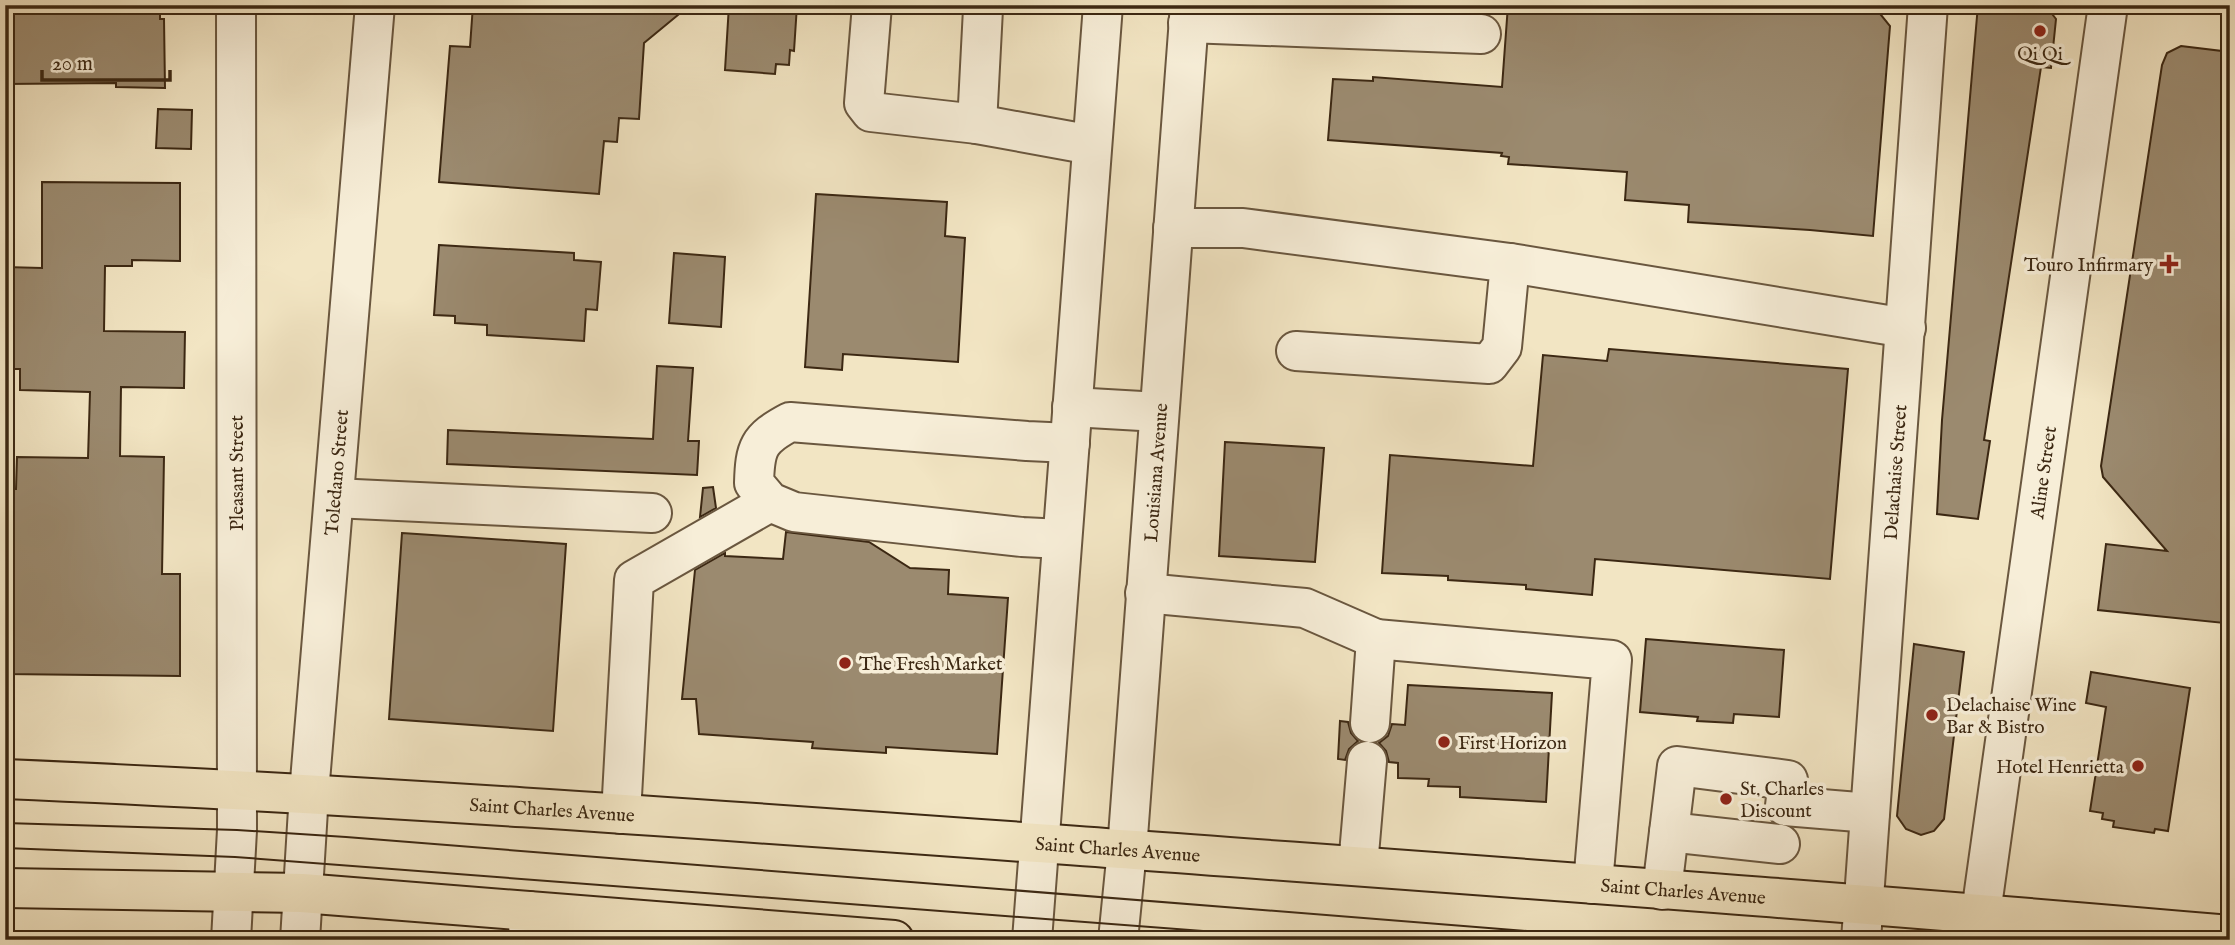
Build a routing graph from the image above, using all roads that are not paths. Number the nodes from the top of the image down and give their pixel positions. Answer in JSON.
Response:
{"nodes":[{"id":1,"x":236,"y":5,"type":"edge"},
{"id":2,"x":375,"y":5,"type":"edge"},
{"id":3,"x":872,"y":5,"type":"edge"},
{"id":4,"x":980,"y":5,"type":"edge"},
{"id":5,"x":1103,"y":5,"type":"edge"},
{"id":6,"x":1928,"y":5,"type":"edge"},
{"id":7,"x":2108,"y":5,"type":"edge"},
{"id":8,"x":1189,"y":14,"type":"edge"},
{"id":9,"x":1480,"y":34,"type":"dead end"},
{"id":10,"x":977,"y":124,"type":"junction"},
{"id":11,"x":1092,"y":145,"type":"junction"},
{"id":12,"x":1173,"y":228,"type":"junction"},
{"id":13,"x":1510,"y":263,"type":"junction"},
{"id":14,"x":1906,"y":328,"type":"junction"},
{"id":15,"x":1296,"y":351,"type":"dead end"},
{"id":16,"x":1159,"y":412,"type":"junction"},
{"id":17,"x":1071,"y":425,"type":"junction"},
{"id":18,"x":334,"y":498,"type":"junction"},
{"id":19,"x":770,"y":502,"type":"junction"},
{"id":20,"x":652,"y":513,"type":"dead end"},
{"id":21,"x":1062,"y":539,"type":"junction"},
{"id":22,"x":1145,"y":593,"type":"junction"},
{"id":23,"x":1377,"y":639,"type":"junction"},
{"id":24,"x":1370,"y":723,"type":"dead end"},
{"id":25,"x":1367,"y":761,"type":"dead end"},
{"id":26,"x":5,"y":779,"type":"edge"},
{"id":27,"x":236,"y":789,"type":"junction"},
{"id":28,"x":309,"y":793,"type":"junction"},
{"id":29,"x":1785,"y":806,"type":"junction"},
{"id":30,"x":1870,"y":813,"type":"junction"},
{"id":31,"x":621,"y":814,"type":"junction"},
{"id":32,"x":1669,"y":832,"type":"junction"},
{"id":33,"x":1038,"y":842,"type":"junction"},
{"id":34,"x":1780,"y":845,"type":"junction"},
{"id":35,"x":1127,"y":850,"type":"junction"},
{"id":36,"x":1358,"y":866,"type":"junction"},
{"id":37,"x":1593,"y":884,"type":"junction"},
{"id":38,"x":5,"y":888,"type":"edge"},
{"id":39,"x":1662,"y":890,"type":"junction"},
{"id":40,"x":234,"y":893,"type":"junction"},
{"id":41,"x":302,"y":893,"type":"junction"},
{"id":42,"x":1776,"y":899,"type":"junction"},
{"id":43,"x":1863,"y":923,"type":"edge"},
{"id":44,"x":528,"y":925,"type":"edge"},
{"id":45,"x":1980,"y":927,"type":"edge"},
{"id":46,"x":697,"y":932,"type":"edge"},
{"id":47,"x":2230,"y":935,"type":"edge"},
{"id":48,"x":815,"y":937,"type":"edge"},
{"id":49,"x":231,"y":940,"type":"edge"},
{"id":50,"x":300,"y":940,"type":"edge"},
{"id":51,"x":894,"y":940,"type":"edge"},
{"id":52,"x":1032,"y":940,"type":"edge"},
{"id":53,"x":1118,"y":940,"type":"edge"}],
"edges":[{"from":1,"to":27,"type":"street","name":"Pleasant Street"},
{"from":2,"to":18,"type":"street","name":"Toledano Street"},
{"from":3,"to":10,"type":"street"},
{"from":4,"to":10,"type":"street"},
{"from":5,"to":11,"type":"street"},
{"from":6,"to":14,"type":"street","name":"Delachaise Street"},
{"from":7,"to":45,"type":"street","name":"Aline Street"},
{"from":8,"to":9,"type":"street"},
{"from":8,"to":12,"type":"street","name":"Louisiana Avenue"},
{"from":10,"to":11,"type":"street"},
{"from":11,"to":17,"type":"street"},
{"from":12,"to":13,"type":"street"},
{"from":12,"to":16,"type":"street","name":"Louisiana Avenue"},
{"from":13,"to":14,"type":"street"},
{"from":13,"to":15,"type":"street"},
{"from":14,"to":30,"type":"street","name":"Delachaise Street"},
{"from":16,"to":17,"type":"street"},
{"from":16,"to":22,"type":"street","name":"Louisiana Avenue"},
{"from":17,"to":19,"type":"street"},
{"from":17,"to":21,"type":"street"},
{"from":18,"to":20,"type":"street"},
{"from":18,"to":28,"type":"street","name":"Toledano Street"},
{"from":19,"to":21,"type":"street"},
{"from":19,"to":31,"type":"street"},
{"from":21,"to":33,"type":"street"},
{"from":22,"to":23,"type":"street"},
{"from":22,"to":35,"type":"street","name":"Louisiana Avenue"},
{"from":23,"to":24,"type":"street"},
{"from":23,"to":37,"type":"street"},
{"from":25,"to":36,"type":"street"},
{"from":26,"to":27,"type":"main road","name":"Saint Charles Avenue"},
{"from":27,"to":28,"type":"main road","name":"Saint Charles Avenue"},
{"from":27,"to":40,"type":"street","name":"Pleasant Street"},
{"from":28,"to":31,"type":"main road","name":"Saint Charles Avenue"},
{"from":28,"to":41,"type":"street","name":"Toledano Street"},
{"from":29,"to":30,"type":"street"},
{"from":29,"to":32,"type":"street"},
{"from":29,"to":34,"type":"street"},
{"from":30,"to":43,"type":"street","name":"Delachaise Street"},
{"from":31,"to":33,"type":"main road","name":"Saint Charles Avenue"},
{"from":32,"to":34,"type":"street"},
{"from":32,"to":39,"type":"street"},
{"from":33,"to":35,"type":"main road","name":"Saint Charles Avenue"},
{"from":33,"to":52,"type":"street"},
{"from":34,"to":42,"type":"street"},
{"from":35,"to":36,"type":"main road","name":"Saint Charles Avenue"},
{"from":35,"to":53,"type":"street","name":"Louisiana Avenue"},
{"from":36,"to":37,"type":"main road","name":"Saint Charles Avenue"},
{"from":37,"to":39,"type":"main road","name":"Saint Charles Avenue"},
{"from":38,"to":40,"type":"main road"},
{"from":39,"to":42,"type":"main road","name":"Saint Charles Avenue"},
{"from":40,"to":41,"type":"main road"},
{"from":40,"to":49,"type":"street","name":"Pleasant Street"},
{"from":41,"to":44,"type":"main road"},
{"from":41,"to":50,"type":"street","name":"Toledano Street"},
{"from":42,"to":43,"type":"main road","name":"Saint Charles Avenue"},
{"from":43,"to":45,"type":"main road","name":"Saint Charles Avenue"},
{"from":44,"to":46,"type":"main road"},
{"from":45,"to":47,"type":"main road","name":"Saint Charles Avenue"},
{"from":46,"to":48,"type":"main road"},
{"from":48,"to":51,"type":"main road"}]}
